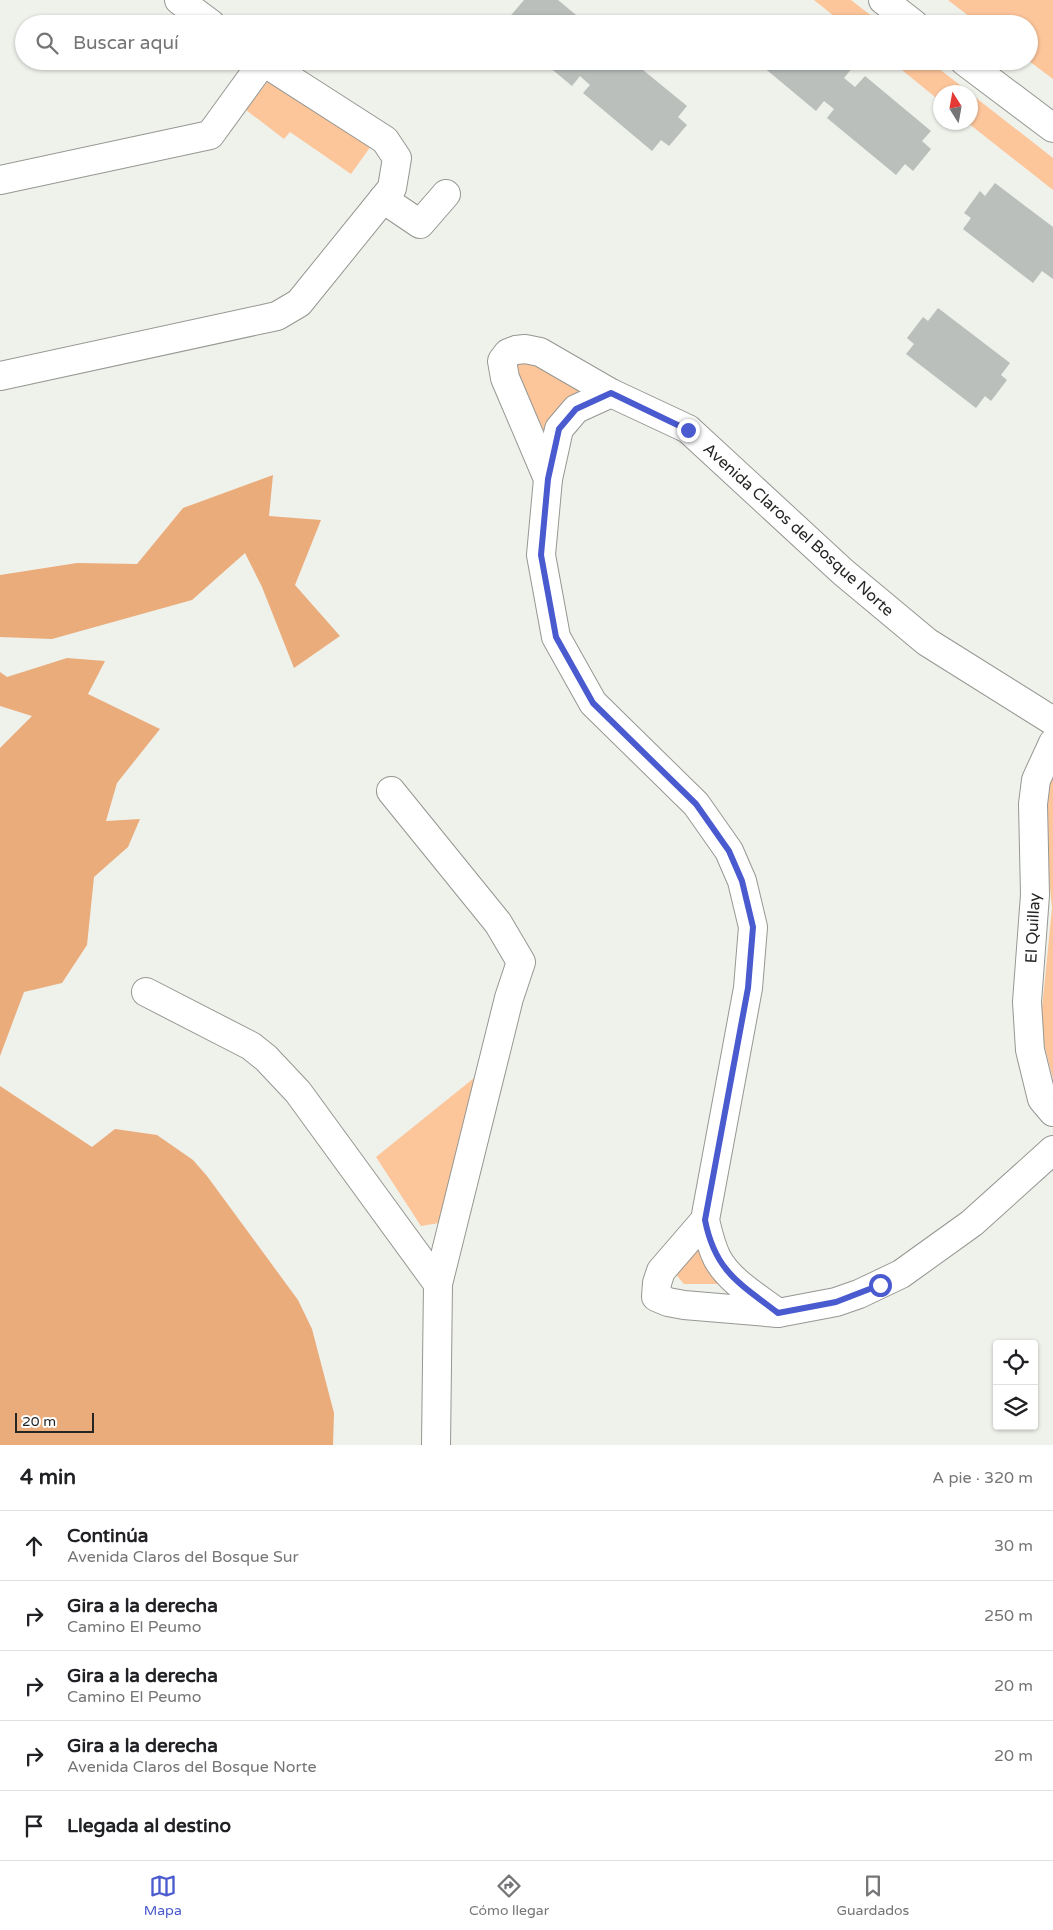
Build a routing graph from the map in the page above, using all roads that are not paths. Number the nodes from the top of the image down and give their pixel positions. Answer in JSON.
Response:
{"nodes":[{"id":1,"x":179,"y":0,"type":"edge"},
{"id":2,"x":883,"y":0,"type":"edge"},
{"id":3,"x":199,"y":15,"type":"edge"},
{"id":4,"x":902,"y":15,"type":"edge"},
{"id":5,"x":256,"y":70,"type":"edge"},
{"id":6,"x":275,"y":70,"type":"edge"},
{"id":7,"x":976,"y":70,"type":"edge"},
{"id":8,"x":1053,"y":128,"type":"edge"},
{"id":9,"x":0,"y":180,"type":"edge"},
{"id":10,"x":446,"y":194,"type":"dead end"},
{"id":11,"x":383,"y":199,"type":"junction"},
{"id":12,"x":0,"y":376,"type":"edge"},
{"id":13,"x":611,"y":393,"type":"junction"},
{"id":14,"x":548,"y":479,"type":"junction"},
{"id":15,"x":1053,"y":721,"type":"edge"},
{"id":16,"x":1053,"y":743,"type":"edge"},
{"id":17,"x":391,"y":791,"type":"dead end"},
{"id":18,"x":146,"y":992,"type":"dead end"},
{"id":19,"x":1053,"y":1112,"type":"edge"},
{"id":20,"x":1053,"y":1150,"type":"edge"},
{"id":21,"x":705,"y":1220,"type":"junction"},
{"id":22,"x":438,"y":1284,"type":"junction"},
{"id":23,"x":778,"y":1313,"type":"junction"},
{"id":24,"x":436,"y":1445,"type":"edge"}],
"edges":[{"from":1,"to":3,"type":"street"},
{"from":2,"to":4,"type":"street"},
{"from":5,"to":9,"type":"street"},
{"from":6,"to":11,"type":"street"},
{"from":7,"to":8,"type":"street"},
{"from":10,"to":11,"type":"street"},
{"from":11,"to":12,"type":"street"},
{"from":13,"to":14,"type":"street"},
{"from":13,"to":14,"type":"street","name":"Avenida Claros del Bosque Norte"},
{"from":13,"to":15,"type":"street","name":"Avenida Claros del Bosque Norte"},
{"from":14,"to":21,"type":"street"},
{"from":16,"to":19,"type":"street","name":"El Quillay"},
{"from":17,"to":22,"type":"street"},
{"from":18,"to":22,"type":"street"},
{"from":20,"to":23,"type":"street"},
{"from":21,"to":23,"type":"street"},
{"from":21,"to":23,"type":"street"},
{"from":22,"to":24,"type":"street"}]}
